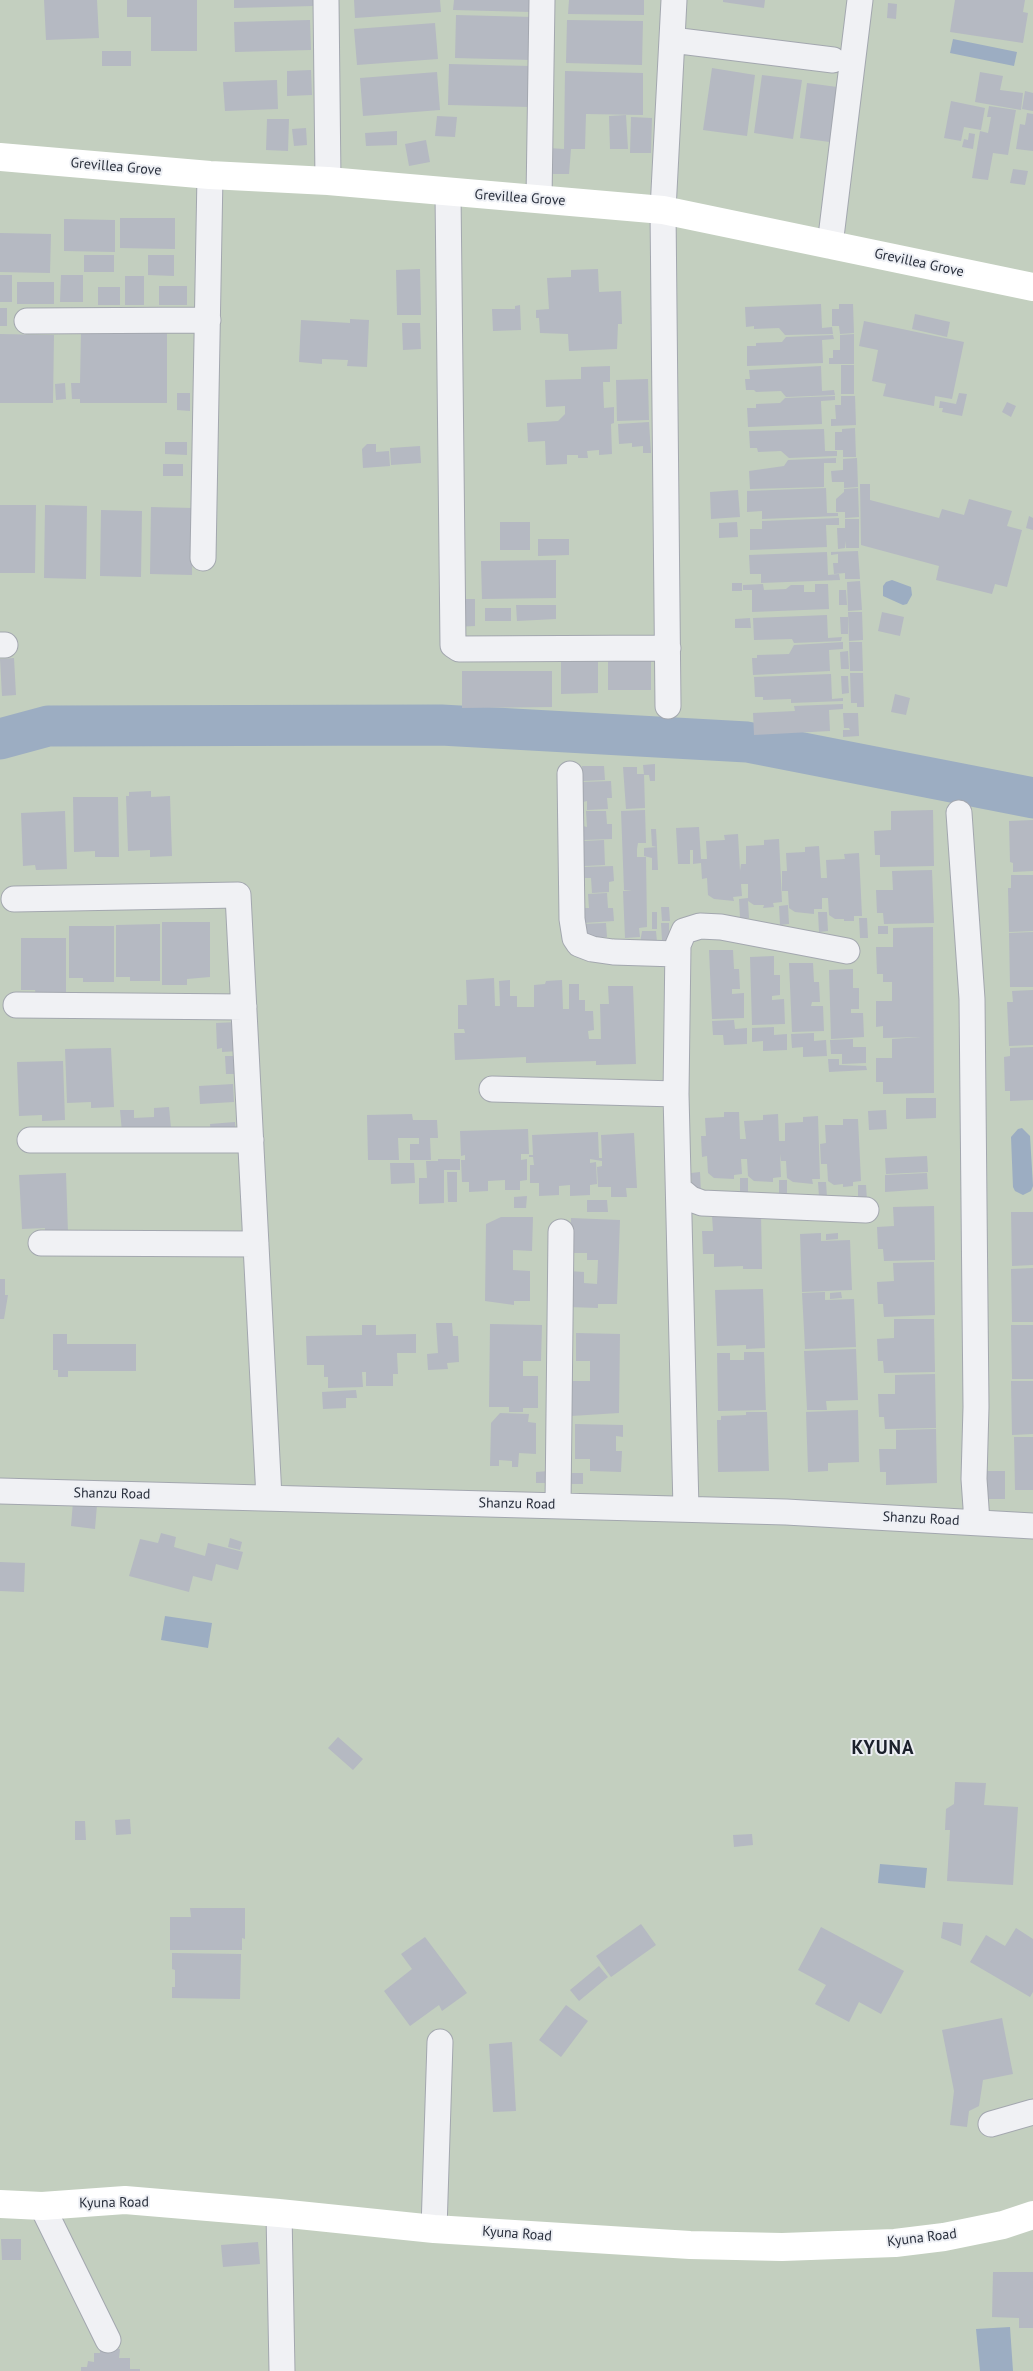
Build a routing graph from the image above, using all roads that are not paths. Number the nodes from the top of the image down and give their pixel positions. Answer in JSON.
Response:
{"nodes":[{"id":1,"x":326,"y":0,"type":"edge"},
{"id":2,"x":542,"y":0,"type":"edge"},
{"id":3,"x":674,"y":0,"type":"edge"},
{"id":4,"x":860,"y":0,"type":"edge"},
{"id":5,"x":672,"y":40,"type":"junction"},
{"id":6,"x":833,"y":60,"type":"dead end"},
{"id":7,"x":0,"y":157,"type":"edge"},
{"id":8,"x":210,"y":175,"type":"junction"},
{"id":9,"x":328,"y":181,"type":"junction"},
{"id":10,"x":448,"y":193,"type":"junction"},
{"id":11,"x":540,"y":200,"type":"junction"},
{"id":12,"x":663,"y":210,"type":"junction"},
{"id":13,"x":830,"y":245,"type":"junction"},
{"id":14,"x":1033,"y":287,"type":"edge"},
{"id":15,"x":208,"y":320,"type":"junction"},
{"id":16,"x":28,"y":321,"type":"dead end"},
{"id":17,"x":203,"y":558,"type":"dead end"},
{"id":18,"x":668,"y":648,"type":"junction"},
{"id":19,"x":668,"y":706,"type":"dead end"},
{"id":20,"x":570,"y":774,"type":"dead end"},
{"id":21,"x":959,"y":813,"type":"dead end"},
{"id":22,"x":14,"y":899,"type":"dead end"},
{"id":23,"x":847,"y":951,"type":"dead end"},
{"id":24,"x":677,"y":954,"type":"junction"},
{"id":25,"x":16,"y":1005,"type":"dead end"},
{"id":26,"x":244,"y":1007,"type":"junction"},
{"id":27,"x":492,"y":1089,"type":"dead end"},
{"id":28,"x":676,"y":1094,"type":"junction"},
{"id":29,"x":30,"y":1140,"type":"dead end"},
{"id":30,"x":251,"y":1140,"type":"junction"},
{"id":31,"x":679,"y":1189,"type":"junction"},
{"id":32,"x":866,"y":1210,"type":"dead end"},
{"id":33,"x":561,"y":1232,"type":"dead end"},
{"id":34,"x":41,"y":1243,"type":"dead end"},
{"id":35,"x":256,"y":1244,"type":"junction"},
{"id":36,"x":0,"y":1492,"type":"edge"},
{"id":37,"x":269,"y":1498,"type":"junction"},
{"id":38,"x":558,"y":1505,"type":"junction"},
{"id":39,"x":686,"y":1509,"type":"junction"},
{"id":40,"x":976,"y":1522,"type":"junction"},
{"id":41,"x":1033,"y":1526,"type":"edge"},
{"id":42,"x":440,"y":2042,"type":"dead end"},
{"id":43,"x":1033,"y":2112,"type":"edge"},
{"id":44,"x":991,"y":2124,"type":"dead end"},
{"id":45,"x":0,"y":2204,"type":"edge"},
{"id":46,"x":42,"y":2206,"type":"junction"},
{"id":47,"x":279,"y":2213,"type":"junction"},
{"id":48,"x":1033,"y":2215,"type":"edge"},
{"id":49,"x":434,"y":2229,"type":"junction"},
{"id":50,"x":108,"y":2340,"type":"dead end"},
{"id":51,"x":282,"y":2371,"type":"edge"}],
"edges":[{"from":1,"to":9,"type":"street"},
{"from":2,"to":11,"type":"street"},
{"from":3,"to":5,"type":"street"},
{"from":4,"to":13,"type":"street"},
{"from":5,"to":6,"type":"street"},
{"from":5,"to":12,"type":"street"},
{"from":7,"to":8,"type":"street","name":"Grevillea Grove"},
{"from":8,"to":9,"type":"street","name":"Grevillea Grove"},
{"from":8,"to":15,"type":"street"},
{"from":9,"to":10,"type":"street","name":"Grevillea Grove"},
{"from":10,"to":11,"type":"street","name":"Grevillea Grove"},
{"from":10,"to":18,"type":"street"},
{"from":11,"to":12,"type":"street","name":"Grevillea Grove"},
{"from":12,"to":13,"type":"street","name":"Grevillea Grove"},
{"from":12,"to":18,"type":"street"},
{"from":13,"to":14,"type":"street","name":"Grevillea Grove"},
{"from":15,"to":16,"type":"street"},
{"from":15,"to":17,"type":"street"},
{"from":18,"to":19,"type":"street"},
{"from":20,"to":24,"type":"street"},
{"from":21,"to":40,"type":"street"},
{"from":22,"to":26,"type":"street"},
{"from":23,"to":24,"type":"street"},
{"from":24,"to":28,"type":"street"},
{"from":25,"to":26,"type":"street"},
{"from":26,"to":30,"type":"street"},
{"from":27,"to":28,"type":"street"},
{"from":28,"to":31,"type":"street"},
{"from":29,"to":30,"type":"street"},
{"from":30,"to":35,"type":"street"},
{"from":31,"to":32,"type":"street"},
{"from":31,"to":39,"type":"street"},
{"from":33,"to":38,"type":"street"},
{"from":34,"to":35,"type":"street"},
{"from":35,"to":37,"type":"street"},
{"from":36,"to":37,"type":"street","name":"Shanzu Road"},
{"from":37,"to":38,"type":"street","name":"Shanzu Road"},
{"from":38,"to":39,"type":"street","name":"Shanzu Road"},
{"from":39,"to":40,"type":"street","name":"Shanzu Road"},
{"from":40,"to":41,"type":"street","name":"Shanzu Road"},
{"from":42,"to":49,"type":"street"},
{"from":43,"to":44,"type":"street"},
{"from":45,"to":46,"type":"street","name":"Kyuna Road"},
{"from":46,"to":47,"type":"street","name":"Kyuna Road"},
{"from":46,"to":50,"type":"street"},
{"from":47,"to":49,"type":"street","name":"Kyuna Road"},
{"from":47,"to":51,"type":"street"},
{"from":48,"to":49,"type":"street","name":"Kyuna Road"}]}
